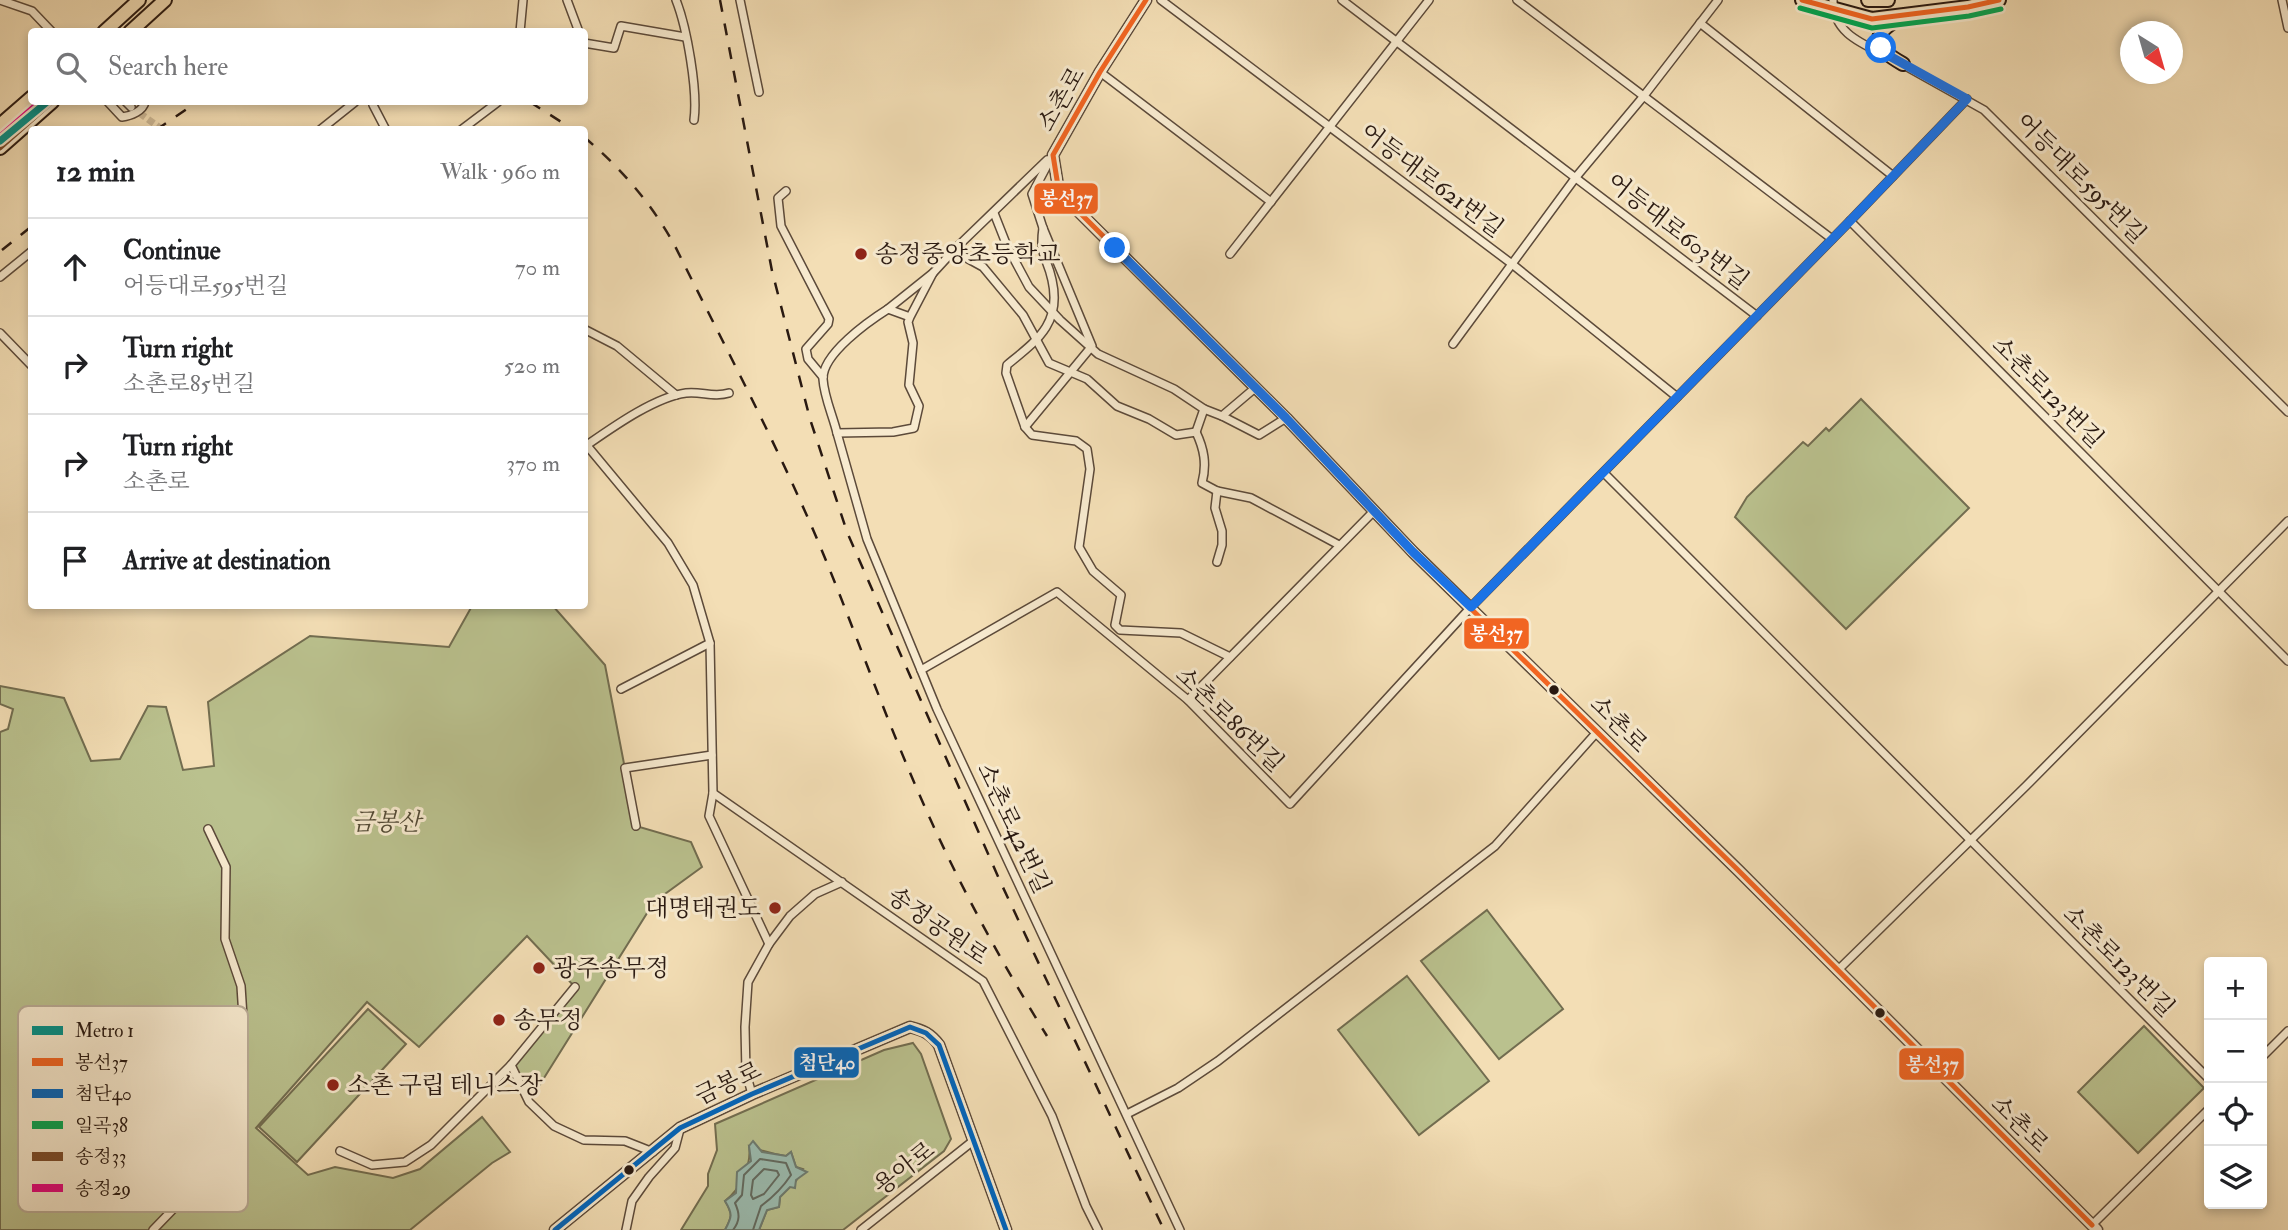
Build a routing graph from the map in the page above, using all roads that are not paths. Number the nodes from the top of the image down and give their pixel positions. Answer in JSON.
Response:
{"nodes":[{"id":1,"x":0,"y":0,"type":"edge"},
{"id":2,"x":139,"y":0,"type":"edge"},
{"id":3,"x":165,"y":0,"type":"edge"},
{"id":4,"x":523,"y":0,"type":"edge"},
{"id":5,"x":567,"y":0,"type":"edge"},
{"id":6,"x":676,"y":0,"type":"edge"},
{"id":7,"x":740,"y":0,"type":"edge"},
{"id":8,"x":1146,"y":0,"type":"edge"},
{"id":9,"x":1161,"y":0,"type":"edge"},
{"id":10,"x":1342,"y":0,"type":"edge"},
{"id":11,"x":1429,"y":0,"type":"edge"},
{"id":12,"x":1517,"y":0,"type":"edge"},
{"id":13,"x":1718,"y":0,"type":"edge"},
{"id":14,"x":1802,"y":0,"type":"edge"},
{"id":15,"x":1868,"y":0,"type":"edge"},
{"id":16,"x":1888,"y":0,"type":"edge"},
{"id":17,"x":1999,"y":0,"type":"edge"},
{"id":18,"x":2282,"y":0,"type":"edge"},
{"id":19,"x":1833,"y":5,"type":"edge"},
{"id":20,"x":1904,"y":16,"type":"junction"},
{"id":21,"x":1700,"y":23,"type":"junction"},
{"id":22,"x":48,"y":28,"type":"edge"},
{"id":23,"x":108,"y":28,"type":"edge"},
{"id":24,"x":134,"y":28,"type":"edge"},
{"id":25,"x":520,"y":28,"type":"edge"},
{"id":26,"x":578,"y":28,"type":"edge"},
{"id":27,"x":2288,"y":28,"type":"edge"},
{"id":28,"x":685,"y":37,"type":"junction"},
{"id":29,"x":1395,"y":43,"type":"junction"},
{"id":30,"x":588,"y":44,"type":"edge"},
{"id":31,"x":1903,"y":64,"type":"junction"},
{"id":32,"x":1100,"y":72,"type":"junction"},
{"id":33,"x":759,"y":92,"type":"dead end"},
{"id":34,"x":1643,"y":96,"type":"junction"},
{"id":35,"x":1967,"y":99,"type":"junction"},
{"id":36,"x":28,"y":100,"type":"edge"},
{"id":37,"x":49,"y":105,"type":"edge"},
{"id":38,"x":111,"y":105,"type":"edge"},
{"id":39,"x":144,"y":105,"type":"edge"},
{"id":40,"x":351,"y":105,"type":"edge"},
{"id":41,"x":373,"y":105,"type":"dead end"},
{"id":42,"x":494,"y":105,"type":"edge"},
{"id":43,"x":694,"y":120,"type":"dead end"},
{"id":44,"x":0,"y":125,"type":"edge"},
{"id":45,"x":325,"y":126,"type":"edge"},
{"id":46,"x":384,"y":126,"type":"edge"},
{"id":47,"x":466,"y":126,"type":"edge"},
{"id":48,"x":1328,"y":128,"type":"junction"},
{"id":49,"x":0,"y":148,"type":"edge"},
{"id":50,"x":1052,"y":155,"type":"junction"},
{"id":51,"x":1893,"y":176,"type":"junction"},
{"id":52,"x":1576,"y":177,"type":"junction"},
{"id":53,"x":786,"y":191,"type":"dead end"},
{"id":54,"x":1271,"y":202,"type":"junction"},
{"id":55,"x":994,"y":213,"type":"junction"},
{"id":56,"x":1850,"y":221,"type":"junction"},
{"id":57,"x":1043,"y":228,"type":"junction"},
{"id":58,"x":1832,"y":239,"type":"junction"},
{"id":59,"x":954,"y":251,"type":"junction"},
{"id":60,"x":28,"y":254,"type":"edge"},
{"id":61,"x":1230,"y":254,"type":"dead end"},
{"id":62,"x":1512,"y":264,"type":"junction"},
{"id":63,"x":933,"y":273,"type":"junction"},
{"id":64,"x":0,"y":277,"type":"edge"},
{"id":65,"x":888,"y":309,"type":"junction"},
{"id":66,"x":1053,"y":313,"type":"junction"},
{"id":67,"x":1756,"y":316,"type":"junction"},
{"id":68,"x":910,"y":317,"type":"junction"},
{"id":69,"x":588,"y":331,"type":"edge"},
{"id":70,"x":0,"y":333,"type":"edge"},
{"id":71,"x":1038,"y":340,"type":"junction"},
{"id":72,"x":1453,"y":344,"type":"dead end"},
{"id":73,"x":1092,"y":346,"type":"junction"},
{"id":74,"x":20,"y":352,"type":"junction"},
{"id":75,"x":28,"y":353,"type":"edge"},
{"id":76,"x":28,"y":361,"type":"edge"},
{"id":77,"x":1070,"y":373,"type":"junction"},
{"id":78,"x":823,"y":377,"type":"junction"},
{"id":79,"x":1255,"y":388,"type":"junction"},
{"id":80,"x":729,"y":393,"type":"dead end"},
{"id":81,"x":676,"y":395,"type":"junction"},
{"id":82,"x":1677,"y":397,"type":"junction"},
{"id":83,"x":1204,"y":410,"type":"junction"},
{"id":84,"x":2288,"y":412,"type":"edge"},
{"id":85,"x":1222,"y":416,"type":"junction"},
{"id":86,"x":1286,"y":418,"type":"junction"},
{"id":87,"x":1025,"y":427,"type":"junction"},
{"id":88,"x":1196,"y":432,"type":"junction"},
{"id":89,"x":837,"y":433,"type":"junction"},
{"id":90,"x":588,"y":442,"type":"edge"},
{"id":91,"x":588,"y":446,"type":"edge"},
{"id":92,"x":1604,"y":472,"type":"junction"},
{"id":93,"x":1217,"y":491,"type":"junction"},
{"id":94,"x":1374,"y":511,"type":"junction"},
{"id":95,"x":2288,"y":521,"type":"edge"},
{"id":96,"x":1339,"y":545,"type":"junction"},
{"id":97,"x":1217,"y":562,"type":"dead end"},
{"id":98,"x":2217,"y":591,"type":"junction"},
{"id":99,"x":1471,"y":607,"type":"junction"},
{"id":100,"x":710,"y":643,"type":"junction"},
{"id":101,"x":1230,"y":657,"type":"junction"},
{"id":102,"x":2288,"y":661,"type":"edge"},
{"id":103,"x":921,"y":670,"type":"junction"},
{"id":104,"x":621,"y":689,"type":"dead end"},
{"id":105,"x":1188,"y":701,"type":"junction"},
{"id":106,"x":1597,"y":732,"type":"junction"},
{"id":107,"x":712,"y":755,"type":"junction"},
{"id":108,"x":713,"y":793,"type":"junction"},
{"id":109,"x":636,"y":826,"type":"dead end"},
{"id":110,"x":208,"y":829,"type":"dead end"},
{"id":111,"x":1972,"y":840,"type":"junction"},
{"id":112,"x":842,"y":882,"type":"junction"},
{"id":113,"x":769,"y":944,"type":"junction"},
{"id":114,"x":1838,"y":971,"type":"junction"},
{"id":115,"x":575,"y":987,"type":"dead end"},
{"id":116,"x":242,"y":1006,"type":"edge"},
{"id":117,"x":2288,"y":1031,"type":"edge"},
{"id":118,"x":2267,"y":1052,"type":"edge"},
{"id":119,"x":511,"y":1065,"type":"junction"},
{"id":120,"x":2204,"y":1074,"type":"edge"},
{"id":121,"x":752,"y":1094,"type":"junction"},
{"id":122,"x":1127,"y":1114,"type":"junction"},
{"id":123,"x":2204,"y":1114,"type":"edge"},
{"id":124,"x":680,"y":1128,"type":"junction"},
{"id":125,"x":974,"y":1141,"type":"junction"},
{"id":126,"x":340,"y":1151,"type":"dead end"},
{"id":127,"x":653,"y":1152,"type":"junction"},
{"id":128,"x":170,"y":1212,"type":"edge"},
{"id":129,"x":2092,"y":1228,"type":"edge"},
{"id":130,"x":153,"y":1230,"type":"edge"},
{"id":131,"x":555,"y":1230,"type":"edge"},
{"id":132,"x":626,"y":1230,"type":"edge"},
{"id":133,"x":860,"y":1230,"type":"edge"},
{"id":134,"x":1006,"y":1230,"type":"edge"},
{"id":135,"x":1098,"y":1230,"type":"edge"},
{"id":136,"x":1180,"y":1230,"type":"edge"}],
"edges":[{"from":1,"to":22,"type":"street"},
{"from":2,"to":23,"type":"main road"},
{"from":3,"to":24,"type":"main road"},
{"from":4,"to":25,"type":"street"},
{"from":5,"to":26,"type":"street"},
{"from":6,"to":28,"type":"street"},
{"from":7,"to":33,"type":"street"},
{"from":8,"to":32,"type":"street","name":"소촌로"},
{"from":9,"to":48,"type":"street"},
{"from":10,"to":29,"type":"street"},
{"from":11,"to":29,"type":"street","name":"어등대로621번길"},
{"from":12,"to":34,"type":"street"},
{"from":13,"to":21,"type":"street","name":"어등대로603번길"},
{"from":14,"to":19,"type":"main road"},
{"from":15,"to":16,"type":"main road"},
{"from":17,"to":20,"type":"main road"},
{"from":18,"to":27,"type":"street"},
{"from":19,"to":20,"type":"main road"},
{"from":19,"to":31,"type":"street","name":"어등대로595번길"},
{"from":20,"to":31,"type":"main road"},
{"from":21,"to":34,"type":"street","name":"어등대로603번길"},
{"from":21,"to":51,"type":"street"},
{"from":28,"to":30,"type":"street"},
{"from":28,"to":43,"type":"street"},
{"from":29,"to":48,"type":"street","name":"어등대로621번길"},
{"from":29,"to":52,"type":"street"},
{"from":31,"to":35,"type":"street","name":"어등대로595번길"},
{"from":32,"to":50,"type":"street","name":"소촌로"},
{"from":32,"to":54,"type":"street"},
{"from":34,"to":52,"type":"street","name":"어등대로603번길"},
{"from":34,"to":58,"type":"street"},
{"from":35,"to":51,"type":"street"},
{"from":35,"to":84,"type":"street","name":"어등대로595번길"},
{"from":36,"to":44,"type":"main road"},
{"from":37,"to":49,"type":"main road"},
{"from":38,"to":39,"type":"street"},
{"from":40,"to":45,"type":"street"},
{"from":41,"to":46,"type":"street"},
{"from":42,"to":47,"type":"street"},
{"from":48,"to":54,"type":"street","name":"어등대로621번길"},
{"from":48,"to":62,"type":"street","name":"어등대로621번길"},
{"from":50,"to":55,"type":"street"},
{"from":50,"to":57,"type":"street"},
{"from":50,"to":79,"type":"street","name":"소촌로"},
{"from":51,"to":56,"type":"street"},
{"from":52,"to":62,"type":"street","name":"어등대로603번길"},
{"from":52,"to":67,"type":"street","name":"어등대로603번길"},
{"from":53,"to":78,"type":"street","name":"소촌로42번길"},
{"from":54,"to":61,"type":"street","name":"어등대로621번길"},
{"from":55,"to":59,"type":"street"},
{"from":55,"to":66,"type":"street"},
{"from":56,"to":58,"type":"street"},
{"from":56,"to":98,"type":"street","name":"소촌로123번길"},
{"from":57,"to":66,"type":"street"},
{"from":57,"to":73,"type":"street"},
{"from":58,"to":67,"type":"street"},
{"from":59,"to":63,"type":"street"},
{"from":59,"to":71,"type":"street"},
{"from":60,"to":64,"type":"street"},
{"from":62,"to":72,"type":"street","name":"어등대로603번길"},
{"from":62,"to":82,"type":"street"},
{"from":63,"to":65,"type":"street"},
{"from":63,"to":68,"type":"street"},
{"from":65,"to":68,"type":"street"},
{"from":65,"to":78,"type":"street"},
{"from":66,"to":71,"type":"street"},
{"from":66,"to":73,"type":"street"},
{"from":67,"to":82,"type":"street"},
{"from":68,"to":89,"type":"street"},
{"from":69,"to":81,"type":"street"},
{"from":70,"to":74,"type":"street"},
{"from":71,"to":77,"type":"street"},
{"from":71,"to":87,"type":"street"},
{"from":73,"to":77,"type":"street"},
{"from":73,"to":83,"type":"street"},
{"from":74,"to":75,"type":"street"},
{"from":74,"to":76,"type":"street"},
{"from":77,"to":87,"type":"street"},
{"from":77,"to":88,"type":"street"},
{"from":78,"to":89,"type":"street","name":"소촌로42번길"},
{"from":79,"to":85,"type":"street"},
{"from":79,"to":86,"type":"street","name":"소촌로"},
{"from":80,"to":81,"type":"street"},
{"from":81,"to":90,"type":"street"},
{"from":82,"to":92,"type":"street"},
{"from":83,"to":85,"type":"street"},
{"from":83,"to":88,"type":"street"},
{"from":85,"to":86,"type":"street"},
{"from":86,"to":94,"type":"street","name":"소촌로"},
{"from":87,"to":101,"type":"street"},
{"from":88,"to":93,"type":"street"},
{"from":89,"to":103,"type":"street","name":"소촌로42번길"},
{"from":91,"to":100,"type":"street"},
{"from":92,"to":99,"type":"street"},
{"from":92,"to":111,"type":"street","name":"소촌로123번길"},
{"from":93,"to":96,"type":"street"},
{"from":93,"to":97,"type":"street"},
{"from":94,"to":96,"type":"street"},
{"from":94,"to":99,"type":"street","name":"소촌로"},
{"from":95,"to":98,"type":"street"},
{"from":96,"to":101,"type":"street"},
{"from":98,"to":102,"type":"street","name":"소촌로123번길"},
{"from":98,"to":111,"type":"street"},
{"from":99,"to":105,"type":"street","name":"소촌로86번길"},
{"from":99,"to":106,"type":"street","name":"소촌로"},
{"from":100,"to":104,"type":"street"},
{"from":100,"to":107,"type":"street"},
{"from":101,"to":105,"type":"street"},
{"from":103,"to":105,"type":"street","name":"소촌로86번길"},
{"from":103,"to":122,"type":"street","name":"소촌로42번길"},
{"from":106,"to":114,"type":"street","name":"소촌로"},
{"from":106,"to":122,"type":"street"},
{"from":107,"to":108,"type":"street"},
{"from":107,"to":109,"type":"street"},
{"from":108,"to":112,"type":"street","name":"송정공원로"},
{"from":108,"to":113,"type":"street"},
{"from":110,"to":116,"type":"street"},
{"from":111,"to":114,"type":"street"},
{"from":111,"to":120,"type":"street","name":"소촌로123번길"},
{"from":112,"to":113,"type":"street"},
{"from":112,"to":135,"type":"street","name":"송정공원로"},
{"from":113,"to":121,"type":"street"},
{"from":114,"to":129,"type":"street","name":"소촌로"},
{"from":115,"to":119,"type":"street"},
{"from":117,"to":118,"type":"street"},
{"from":119,"to":126,"type":"street"},
{"from":119,"to":127,"type":"street"},
{"from":121,"to":124,"type":"street","name":"금봉로"},
{"from":121,"to":125,"type":"street","name":"금봉로"},
{"from":122,"to":136,"type":"street","name":"소촌로42번길"},
{"from":123,"to":129,"type":"street"},
{"from":124,"to":127,"type":"street","name":"금봉로"},
{"from":124,"to":132,"type":"street"},
{"from":125,"to":133,"type":"street","name":"용아로"},
{"from":125,"to":134,"type":"street"},
{"from":127,"to":131,"type":"street","name":"금봉로"},
{"from":128,"to":130,"type":"street"}]}
